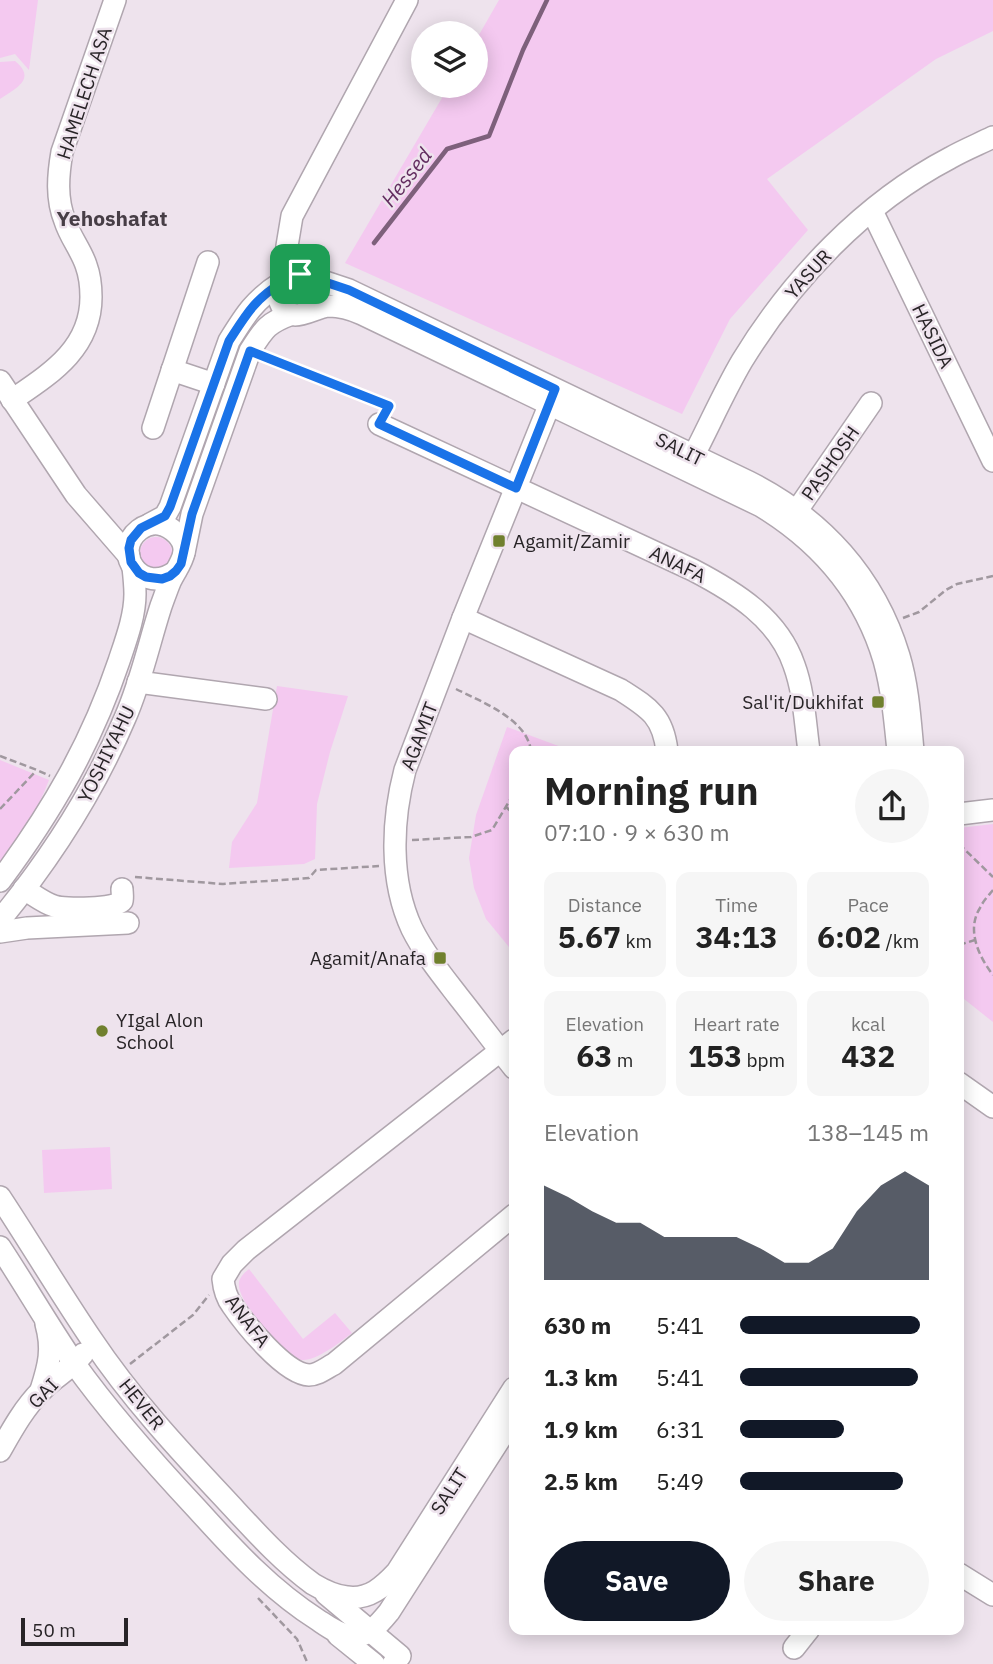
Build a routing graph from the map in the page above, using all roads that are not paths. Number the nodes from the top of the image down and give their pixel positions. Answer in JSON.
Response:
{"nodes":[{"id":1,"x":115,"y":0,"type":"edge"},
{"id":2,"x":407,"y":0,"type":"edge"},
{"id":3,"x":993,"y":137,"type":"edge"},
{"id":4,"x":872,"y":211,"type":"junction"},
{"id":5,"x":208,"y":262,"type":"dead end"},
{"id":6,"x":294,"y":278,"type":"junction"},
{"id":7,"x":302,"y":312,"type":"junction"},
{"id":8,"x":172,"y":370,"type":"junction"},
{"id":9,"x":0,"y":381,"type":"edge"},
{"id":10,"x":214,"y":384,"type":"junction"},
{"id":11,"x":552,"y":397,"type":"junction"},
{"id":12,"x":12,"y":400,"type":"junction"},
{"id":13,"x":871,"y":403,"type":"dead end"},
{"id":14,"x":379,"y":424,"type":"road end"},
{"id":15,"x":153,"y":428,"type":"dead end"},
{"id":16,"x":993,"y":461,"type":"edge"},
{"id":17,"x":690,"y":463,"type":"junction"},
{"id":18,"x":516,"y":488,"type":"junction"},
{"id":19,"x":93,"y":516,"type":"junction"},
{"id":20,"x":792,"y":517,"type":"junction"},
{"id":21,"x":146,"y":526,"type":"junction"},
{"id":22,"x":131,"y":562,"type":"junction"},
{"id":23,"x":180,"y":563,"type":"junction"},
{"id":24,"x":463,"y":618,"type":"junction"},
{"id":25,"x":138,"y":682,"type":"junction"},
{"id":26,"x":265,"y":698,"type":"dead end"},
{"id":27,"x":666,"y":746,"type":"edge"},
{"id":28,"x":808,"y":746,"type":"edge"},
{"id":29,"x":897,"y":746,"type":"edge"},
{"id":30,"x":912,"y":746,"type":"edge"},
{"id":31,"x":993,"y":810,"type":"edge"},
{"id":32,"x":964,"y":813,"type":"edge"},
{"id":33,"x":0,"y":881,"type":"edge"},
{"id":34,"x":24,"y":889,"type":"junction"},
{"id":35,"x":122,"y":889,"type":"road end"},
{"id":36,"x":0,"y":920,"type":"edge"},
{"id":37,"x":128,"y":923,"type":"dead end"},
{"id":38,"x":0,"y":932,"type":"edge"},
{"id":39,"x":507,"y":1045,"type":"edge"},
{"id":40,"x":964,"y":1087,"type":"edge"},
{"id":41,"x":993,"y":1107,"type":"edge"},
{"id":42,"x":0,"y":1197,"type":"edge"},
{"id":43,"x":509,"y":1219,"type":"edge"},
{"id":44,"x":0,"y":1247,"type":"edge"},
{"id":45,"x":43,"y":1313,"type":"junction"},
{"id":46,"x":93,"y":1342,"type":"junction"},
{"id":47,"x":75,"y":1363,"type":"junction"},
{"id":48,"x":41,"y":1390,"type":"junction"},
{"id":49,"x":509,"y":1396,"type":"edge"},
{"id":50,"x":105,"y":1403,"type":"junction"},
{"id":51,"x":509,"y":1425,"type":"edge"},
{"id":52,"x":0,"y":1451,"type":"edge"},
{"id":53,"x":964,"y":1577,"type":"edge"},
{"id":54,"x":316,"y":1586,"type":"junction"},
{"id":55,"x":379,"y":1590,"type":"joint"},
{"id":56,"x":993,"y":1595,"type":"edge"},
{"id":57,"x":302,"y":1610,"type":"junction"},
{"id":58,"x":370,"y":1631,"type":"junction"},
{"id":59,"x":804,"y":1635,"type":"edge"},
{"id":60,"x":794,"y":1648,"type":"dead end"},
{"id":61,"x":374,"y":1664,"type":"edge"},
{"id":62,"x":393,"y":1664,"type":"edge"}],
"edges":[{"from":1,"to":12,"type":"street","name":"HAMELECH ASA"},
{"from":2,"to":6,"type":"street"},
{"from":3,"to":4,"type":"street","name":"YASUR"},
{"from":4,"to":16,"type":"street","name":"HASIDA"},
{"from":4,"to":17,"type":"street","name":"YASUR"},
{"from":5,"to":8,"type":"street"},
{"from":6,"to":7,"type":"street"},
{"from":6,"to":7,"type":"street"},
{"from":6,"to":10,"type":"street"},
{"from":6,"to":11,"type":"street","name":"SALIT"},
{"from":7,"to":11,"type":"street","name":"SALIT"},
{"from":7,"to":23,"type":"street","name":"YOSHIYAHU"},
{"from":8,"to":10,"type":"street"},
{"from":8,"to":15,"type":"street"},
{"from":9,"to":12,"type":"street"},
{"from":10,"to":21,"type":"street"},
{"from":11,"to":17,"type":"street","name":"SALIT"},
{"from":11,"to":18,"type":"street","name":"AGAMIT"},
{"from":12,"to":19,"type":"street"},
{"from":13,"to":20,"type":"street","name":"PASHOSH"},
{"from":14,"to":18,"type":"street","name":"ANAFA"},
{"from":17,"to":20,"type":"street","name":"SALIT"},
{"from":18,"to":24,"type":"street","name":"AGAMIT"},
{"from":18,"to":28,"type":"street","name":"ANAFA"},
{"from":19,"to":21,"type":"street"},
{"from":19,"to":22,"type":"street"},
{"from":20,"to":29,"type":"street","name":"SALIT"},
{"from":20,"to":30,"type":"street","name":"SALIT"},
{"from":21,"to":22,"type":"street"},
{"from":21,"to":23,"type":"street"},
{"from":22,"to":23,"type":"street"},
{"from":22,"to":33,"type":"street","name":"YOSHIYAHU"},
{"from":23,"to":25,"type":"street","name":"YOSHIYAHU"},
{"from":24,"to":27,"type":"street"},
{"from":24,"to":39,"type":"street","name":"AGAMIT"},
{"from":25,"to":26,"type":"street"},
{"from":25,"to":34,"type":"street","name":"YOSHIYAHU"},
{"from":31,"to":32,"type":"street"},
{"from":34,"to":35,"type":"street"},
{"from":34,"to":36,"type":"street","name":"YOSHIYAHU"},
{"from":37,"to":38,"type":"street"},
{"from":39,"to":43,"type":"street","name":"ANAFA"},
{"from":40,"to":41,"type":"street"},
{"from":42,"to":46,"type":"street","name":"HEVER"},
{"from":44,"to":45,"type":"street","name":"HEVER"},
{"from":45,"to":47,"type":"street","name":"HEVER"},
{"from":45,"to":48,"type":"street"},
{"from":46,"to":47,"type":"street","name":"GAI"},
{"from":46,"to":54,"type":"street","name":"HEVER"},
{"from":47,"to":48,"type":"street","name":"GAI"},
{"from":47,"to":50,"type":"street","name":"HEVER"},
{"from":48,"to":50,"type":"street"},
{"from":48,"to":52,"type":"street","name":"GAI"},
{"from":49,"to":55,"type":"street","name":"SALIT"},
{"from":50,"to":57,"type":"street","name":"HEVER"},
{"from":51,"to":58,"type":"street","name":"SALIT"},
{"from":53,"to":56,"type":"street"},
{"from":54,"to":55,"type":"street","name":"HEVER"},
{"from":54,"to":58,"type":"street","name":"HEVER"},
{"from":57,"to":58,"type":"street","name":"HEVER"},
{"from":57,"to":61,"type":"street","name":"HEVER"},
{"from":58,"to":62,"type":"street","name":"HEVER"},
{"from":59,"to":60,"type":"street"}]}
